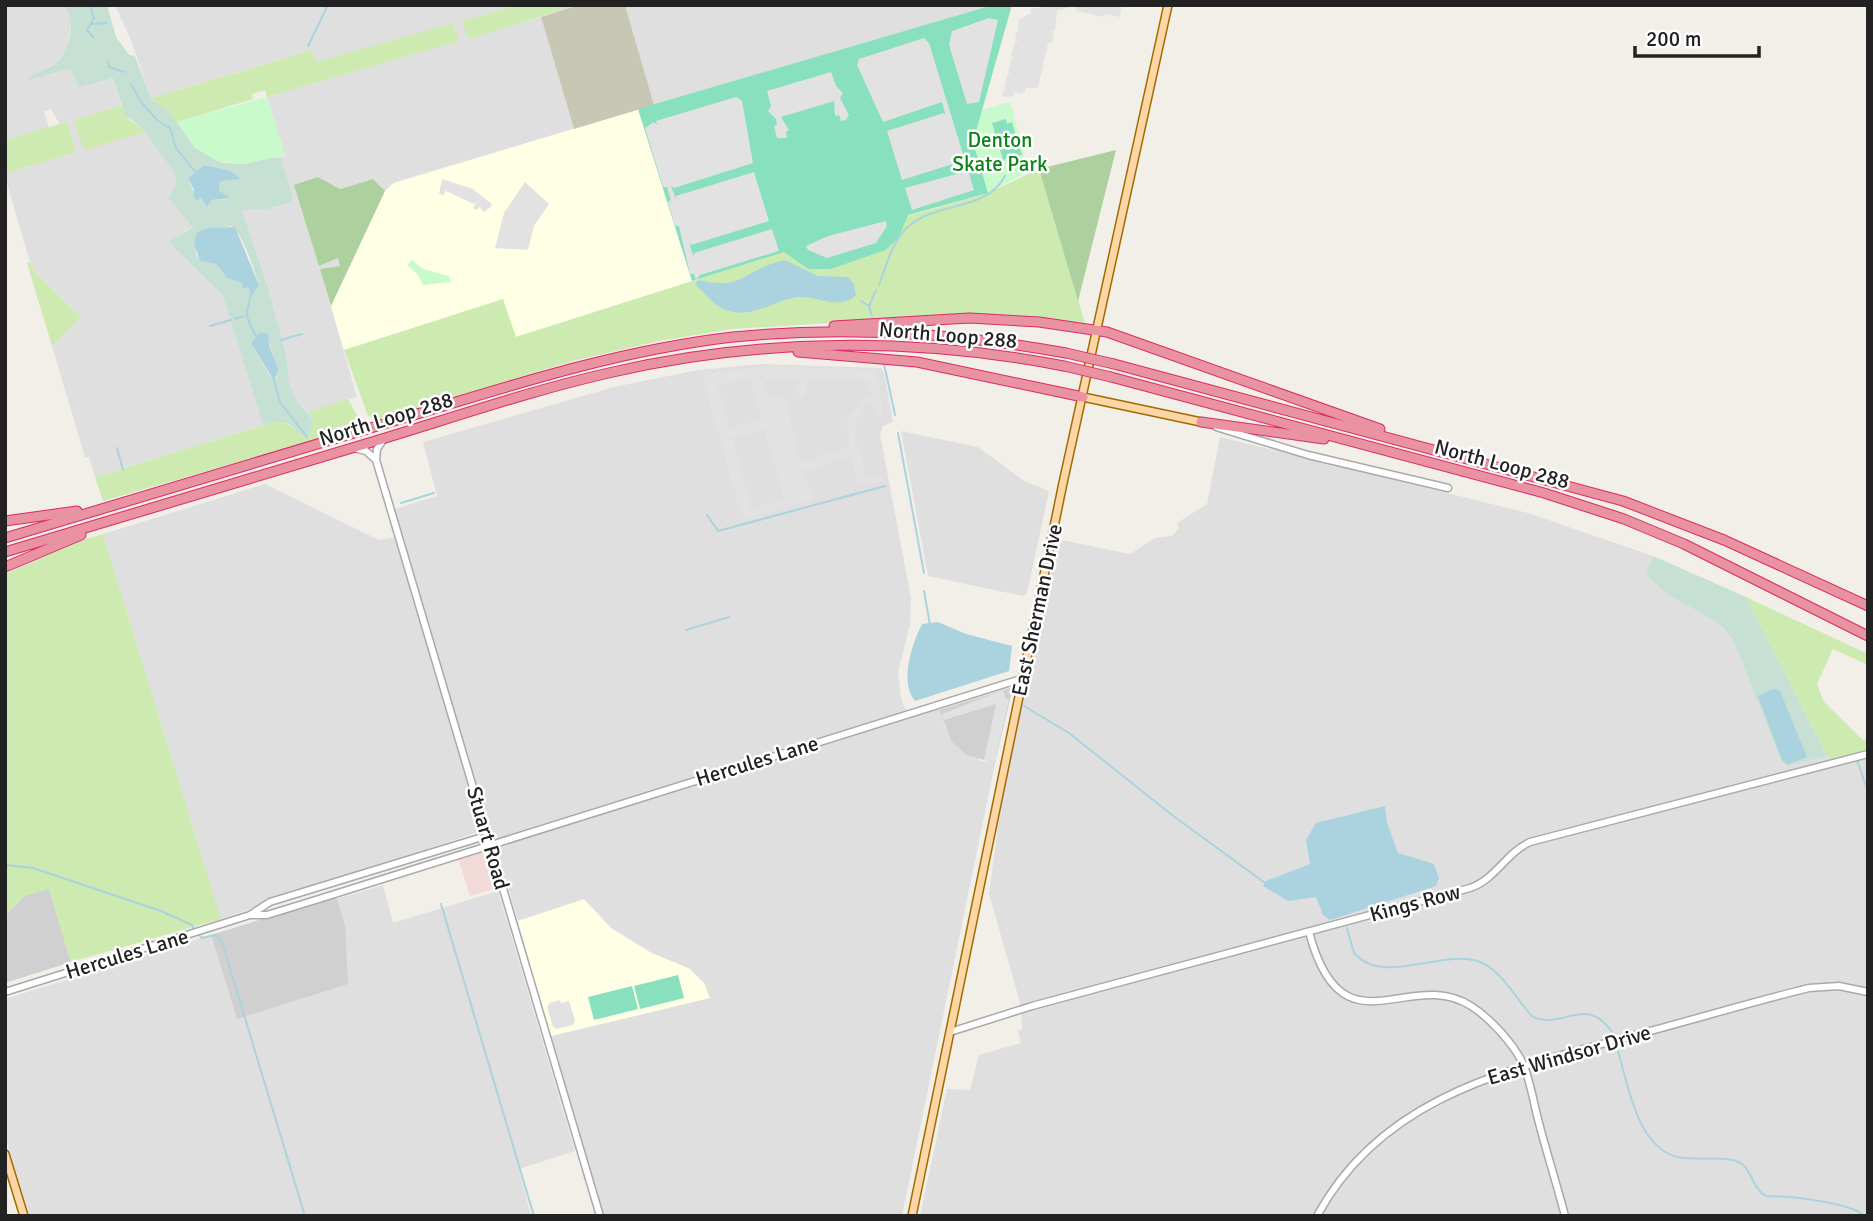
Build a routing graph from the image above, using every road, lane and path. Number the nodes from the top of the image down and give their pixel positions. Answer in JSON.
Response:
{"nodes":[{"id":1,"x":1168,"y":5,"type":"edge"},
{"id":2,"x":1096,"y":330,"type":"junction"},
{"id":3,"x":778,"y":334,"type":"junction"},
{"id":4,"x":733,"y":352,"type":"junction"},
{"id":5,"x":1083,"y":397,"type":"junction"},
{"id":6,"x":1201,"y":422,"type":"junction"},
{"id":7,"x":387,"y":437,"type":"junction"},
{"id":8,"x":1400,"y":440,"type":"junction"},
{"id":9,"x":353,"y":447,"type":"junction"},
{"id":10,"x":1381,"y":449,"type":"junction"},
{"id":11,"x":376,"y":460,"type":"junction"},
{"id":12,"x":1448,"y":488,"type":"dead end"},
{"id":13,"x":184,"y":498,"type":"junction"},
{"id":14,"x":134,"y":499,"type":"junction"},
{"id":15,"x":5,"y":521,"type":"edge"},
{"id":16,"x":5,"y":538,"type":"edge"},
{"id":17,"x":5,"y":552,"type":"edge"},
{"id":18,"x":5,"y":567,"type":"edge"},
{"id":19,"x":1868,"y":607,"type":"edge"},
{"id":20,"x":1868,"y":636,"type":"edge"},
{"id":21,"x":1024,"y":678,"type":"junction"},
{"id":22,"x":1868,"y":754,"type":"edge"},
{"id":23,"x":490,"y":844,"type":"junction"},
{"id":24,"x":250,"y":915,"type":"junction"},
{"id":25,"x":1309,"y":932,"type":"junction"},
{"id":26,"x":5,"y":992,"type":"edge"},
{"id":27,"x":1868,"y":992,"type":"edge"},
{"id":28,"x":950,"y":1032,"type":"junction"},
{"id":29,"x":1524,"y":1066,"type":"junction"},
{"id":30,"x":5,"y":1154,"type":"edge"},
{"id":31,"x":24,"y":1216,"type":"edge"},
{"id":32,"x":600,"y":1216,"type":"edge"},
{"id":33,"x":912,"y":1216,"type":"edge"},
{"id":34,"x":1317,"y":1216,"type":"edge"},
{"id":35,"x":1565,"y":1216,"type":"edge"}],
"edges":[{"from":1,"to":2,"type":"main road","name":"East Sherman Drive"},
{"from":2,"to":3,"type":"highway"},
{"from":2,"to":5,"type":"main road","name":"East Sherman Drive"},
{"from":2,"to":8,"type":"highway"},
{"from":3,"to":8,"type":"highway","name":"North Loop 288","bridge":true},
{"from":3,"to":14,"type":"highway","name":"North Loop 288"},
{"from":4,"to":5,"type":"highway"},
{"from":4,"to":7,"type":"highway","name":"North Loop 288"},
{"from":4,"to":10,"type":"highway","name":"North Loop 288","bridge":true},
{"from":5,"to":6,"type":"main road","name":"North Loop 288"},
{"from":5,"to":21,"type":"main road","name":"East Sherman Drive"},
{"from":6,"to":10,"type":"highway"},
{"from":6,"to":12,"type":"street","name":"North Loop 288"},
{"from":7,"to":9,"type":"highway","name":"North Loop 288"},
{"from":7,"to":11,"type":"street"},
{"from":8,"to":19,"type":"highway","name":"North Loop 288"},
{"from":9,"to":11,"type":"street"},
{"from":9,"to":13,"type":"highway","name":"North Loop 288"},
{"from":10,"to":20,"type":"highway","name":"North Loop 288"},
{"from":11,"to":23,"type":"street","name":"Stuart Road"},
{"from":13,"to":17,"type":"highway","name":"North Loop 288"},
{"from":13,"to":18,"type":"highway"},
{"from":14,"to":15,"type":"highway"},
{"from":14,"to":16,"type":"highway","name":"North Loop 288"},
{"from":21,"to":23,"type":"street","name":"Hercules Lane"},
{"from":21,"to":28,"type":"main road","name":"East Sherman Drive"},
{"from":22,"to":25,"type":"street","name":"Kings Row"},
{"from":23,"to":24,"type":"street","name":"Hercules Lane"},
{"from":23,"to":24,"type":"street","name":"Hercules Lane"},
{"from":23,"to":32,"type":"street","name":"Stuart Road"},
{"from":24,"to":26,"type":"street","name":"Hercules Lane"},
{"from":25,"to":28,"type":"street","name":"Kings Row"},
{"from":25,"to":29,"type":"street"},
{"from":27,"to":29,"type":"street","name":"East Windsor Drive"},
{"from":28,"to":33,"type":"main road","name":"East Sherman Drive"},
{"from":29,"to":34,"type":"street","name":"East Windsor Drive"},
{"from":29,"to":35,"type":"street"},
{"from":30,"to":31,"type":"main road"}]}
